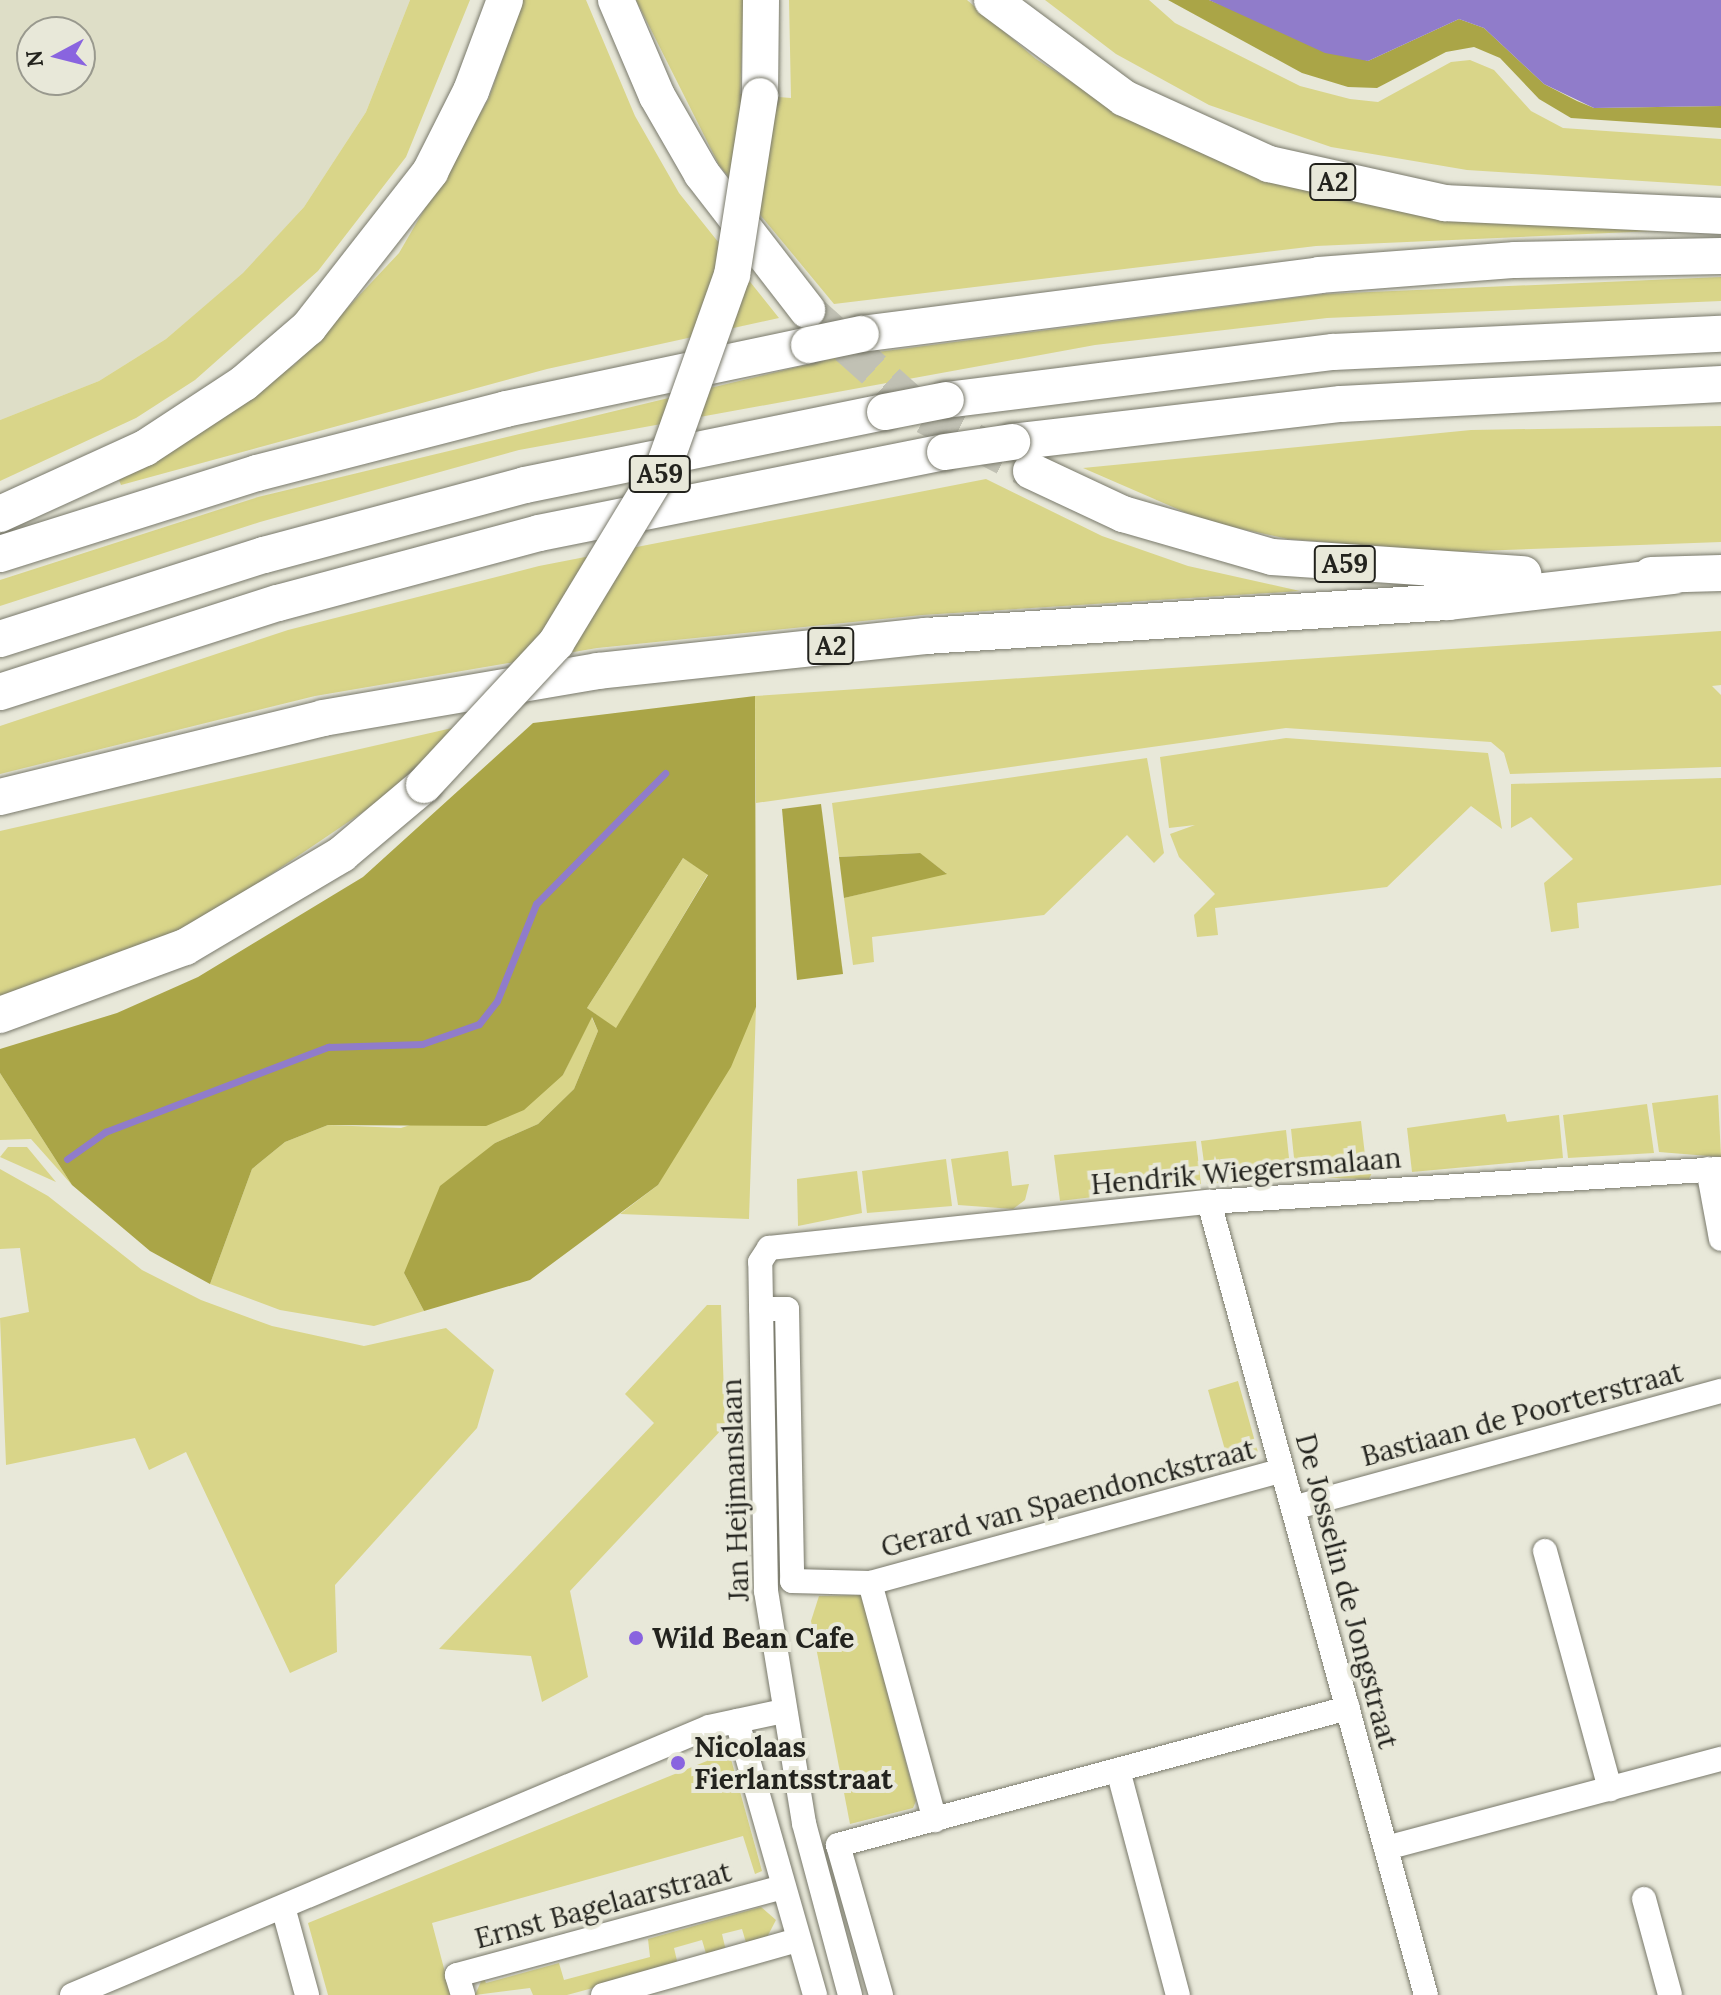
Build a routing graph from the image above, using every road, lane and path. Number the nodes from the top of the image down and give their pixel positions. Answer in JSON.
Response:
{"nodes":[{"id":1,"x":505,"y":0,"type":"edge"},
{"id":2,"x":616,"y":0,"type":"edge"},
{"id":3,"x":761,"y":0,"type":"edge"},
{"id":4,"x":992,"y":0,"type":"edge"},
{"id":5,"x":1721,"y":216,"type":"edge"},
{"id":6,"x":1721,"y":256,"type":"edge"},
{"id":7,"x":807,"y":310,"type":"tunnel mouth"},
{"id":8,"x":1721,"y":334,"type":"edge"},
{"id":9,"x":1721,"y":384,"type":"edge"},
{"id":10,"x":1022,"y":456,"type":"junction"},
{"id":11,"x":0,"y":514,"type":"edge"},
{"id":12,"x":0,"y":554,"type":"edge"},
{"id":13,"x":1721,"y":573,"type":"edge"},
{"id":14,"x":1674,"y":576,"type":"junction"},
{"id":15,"x":0,"y":639,"type":"edge"},
{"id":16,"x":0,"y":692,"type":"edge"},
{"id":17,"x":0,"y":797,"type":"edge"},
{"id":18,"x":0,"y":1015,"type":"edge"},
{"id":19,"x":1715,"y":1169,"type":"edge"},
{"id":20,"x":1209,"y":1202,"type":"junction"},
{"id":21,"x":1721,"y":1239,"type":"edge"},
{"id":22,"x":777,"y":1242,"type":"joint"},
{"id":23,"x":761,"y":1309,"type":"junction"},
{"id":24,"x":1721,"y":1391,"type":"edge"},
{"id":25,"x":1282,"y":1470,"type":"junction"},
{"id":26,"x":1293,"y":1508,"type":"junction"},
{"id":27,"x":1545,"y":1551,"type":"dead end"},
{"id":28,"x":870,"y":1583,"type":"junction"},
{"id":29,"x":1348,"y":1708,"type":"junction"},
{"id":30,"x":783,"y":1711,"type":"junction"},
{"id":31,"x":737,"y":1721,"type":"junction"},
{"id":32,"x":1721,"y":1759,"type":"edge"},
{"id":33,"x":1118,"y":1770,"type":"junction"},
{"id":34,"x":1610,"y":1789,"type":"junction"},
{"id":35,"x":935,"y":1820,"type":"junction"},
{"id":36,"x":1386,"y":1848,"type":"junction"},
{"id":37,"x":783,"y":1887,"type":"junction"},
{"id":38,"x":1644,"y":1899,"type":"dead end"},
{"id":39,"x":283,"y":1907,"type":"junction"},
{"id":40,"x":798,"y":1940,"type":"junction"},
{"id":41,"x":72,"y":1995,"type":"edge"},
{"id":42,"x":307,"y":1995,"type":"edge"},
{"id":43,"x":463,"y":1995,"type":"edge"},
{"id":44,"x":603,"y":1995,"type":"edge"},
{"id":45,"x":815,"y":1995,"type":"edge"},
{"id":46,"x":850,"y":1995,"type":"edge"},
{"id":47,"x":881,"y":1995,"type":"edge"},
{"id":48,"x":1178,"y":1995,"type":"edge"},
{"id":49,"x":1426,"y":1995,"type":"edge"},
{"id":50,"x":1670,"y":1995,"type":"edge"}],
"edges":[{"from":1,"to":11,"type":"highway"},
{"from":2,"to":7,"type":"highway"},
{"from":3,"to":18,"type":"highway","number":"A59","bridge":true},
{"from":4,"to":5,"type":"highway","number":"A2"},
{"from":6,"to":12,"type":"highway","bridge":true},
{"from":8,"to":15,"type":"highway","bridge":true},
{"from":9,"to":10,"type":"highway"},
{"from":10,"to":14,"type":"highway","number":"A59"},
{"from":10,"to":16,"type":"highway","bridge":true},
{"from":13,"to":14,"type":"highway","number":"A2"},
{"from":14,"to":17,"type":"highway","number":"A2"},
{"from":19,"to":20,"type":"street","name":"Hendrik Wiegersmalaan"},
{"from":19,"to":21,"type":"street"},
{"from":20,"to":22,"type":"street","name":"Hendrik Wiegersmalaan"},
{"from":20,"to":25,"type":"street","name":"De Josselin de Jongstraat"},
{"from":22,"to":23,"type":"street","name":"Jan Heijmanslaan"},
{"from":23,"to":28,"type":"street","name":"Jan Heijmanslaan"},
{"from":23,"to":30,"type":"street","name":"Jan Heijmanslaan"},
{"from":24,"to":26,"type":"street","name":"Bastiaan de Poorterstraat"},
{"from":25,"to":26,"type":"street","name":"De Josselin de Jongstraat"},
{"from":25,"to":28,"type":"street","name":"Gerard van Spaendonckstraat"},
{"from":26,"to":29,"type":"street","name":"De Josselin de Jongstraat"},
{"from":27,"to":34,"type":"street"},
{"from":28,"to":35,"type":"street"},
{"from":29,"to":33,"type":"street"},
{"from":29,"to":36,"type":"street","name":"De Josselin de Jongstraat"},
{"from":30,"to":31,"type":"street"},
{"from":30,"to":46,"type":"street","name":"Jan Heijmanslaan"},
{"from":31,"to":37,"type":"street"},
{"from":31,"to":39,"type":"street"},
{"from":32,"to":34,"type":"street"},
{"from":33,"to":35,"type":"street"},
{"from":33,"to":48,"type":"street"},
{"from":34,"to":36,"type":"street"},
{"from":35,"to":47,"type":"street"},
{"from":36,"to":49,"type":"street","name":"De Josselin de Jongstraat"},
{"from":37,"to":40,"type":"street"},
{"from":37,"to":43,"type":"street","name":"Ernst Bagelaarstraat"},
{"from":38,"to":50,"type":"street"},
{"from":39,"to":41,"type":"street"},
{"from":39,"to":42,"type":"street"},
{"from":40,"to":44,"type":"street"},
{"from":40,"to":45,"type":"street"}]}
